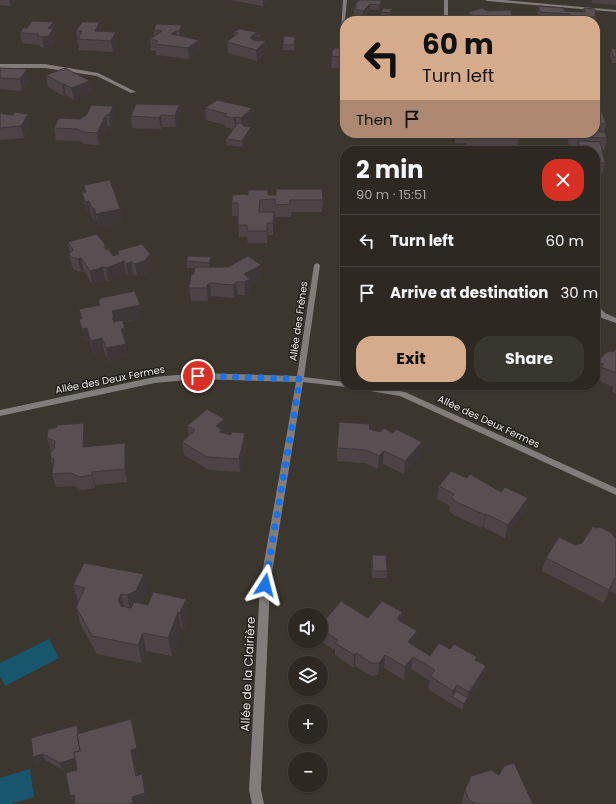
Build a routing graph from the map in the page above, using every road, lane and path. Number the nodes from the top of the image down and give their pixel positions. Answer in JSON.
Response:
{"nodes":[{"id":1,"x":345,"y":0,"type":"edge"},
{"id":2,"x":446,"y":0,"type":"edge"},
{"id":3,"x":487,"y":0,"type":"edge"},
{"id":4,"x":507,"y":1,"type":"edge"},
{"id":5,"x":616,"y":11,"type":"edge"},
{"id":6,"x":344,"y":16,"type":"edge"},
{"id":7,"x":446,"y":16,"type":"edge"},
{"id":8,"x":0,"y":66,"type":"edge"},
{"id":9,"x":133,"y":92,"type":"dead end"},
{"id":10,"x":317,"y":265,"type":"dead end"},
{"id":11,"x":600,"y":313,"type":"edge"},
{"id":12,"x":616,"y":321,"type":"edge"},
{"id":13,"x":300,"y":379,"type":"junction"},
{"id":14,"x":340,"y":384,"type":"edge"},
{"id":15,"x":377,"y":390,"type":"edge"},
{"id":16,"x":0,"y":413,"type":"edge"},
{"id":17,"x":616,"y":492,"type":"edge"},
{"id":18,"x":258,"y":804,"type":"edge"}],
"edges":[{"from":1,"to":6,"type":"street"},
{"from":2,"to":7,"type":"street"},
{"from":3,"to":4,"type":"street"},
{"from":4,"to":5,"type":"street"},
{"from":8,"to":9,"type":"street"},
{"from":10,"to":13,"type":"street","name":"Allée des Frênes"},
{"from":11,"to":12,"type":"street"},
{"from":13,"to":14,"type":"street","name":"Allée des Deux Fermes"},
{"from":13,"to":16,"type":"street","name":"Allée des Deux Fermes"},
{"from":13,"to":18,"type":"street","name":"Allée de la Clairière"},
{"from":15,"to":17,"type":"street","name":"Allée des Deux Fermes"}]}
